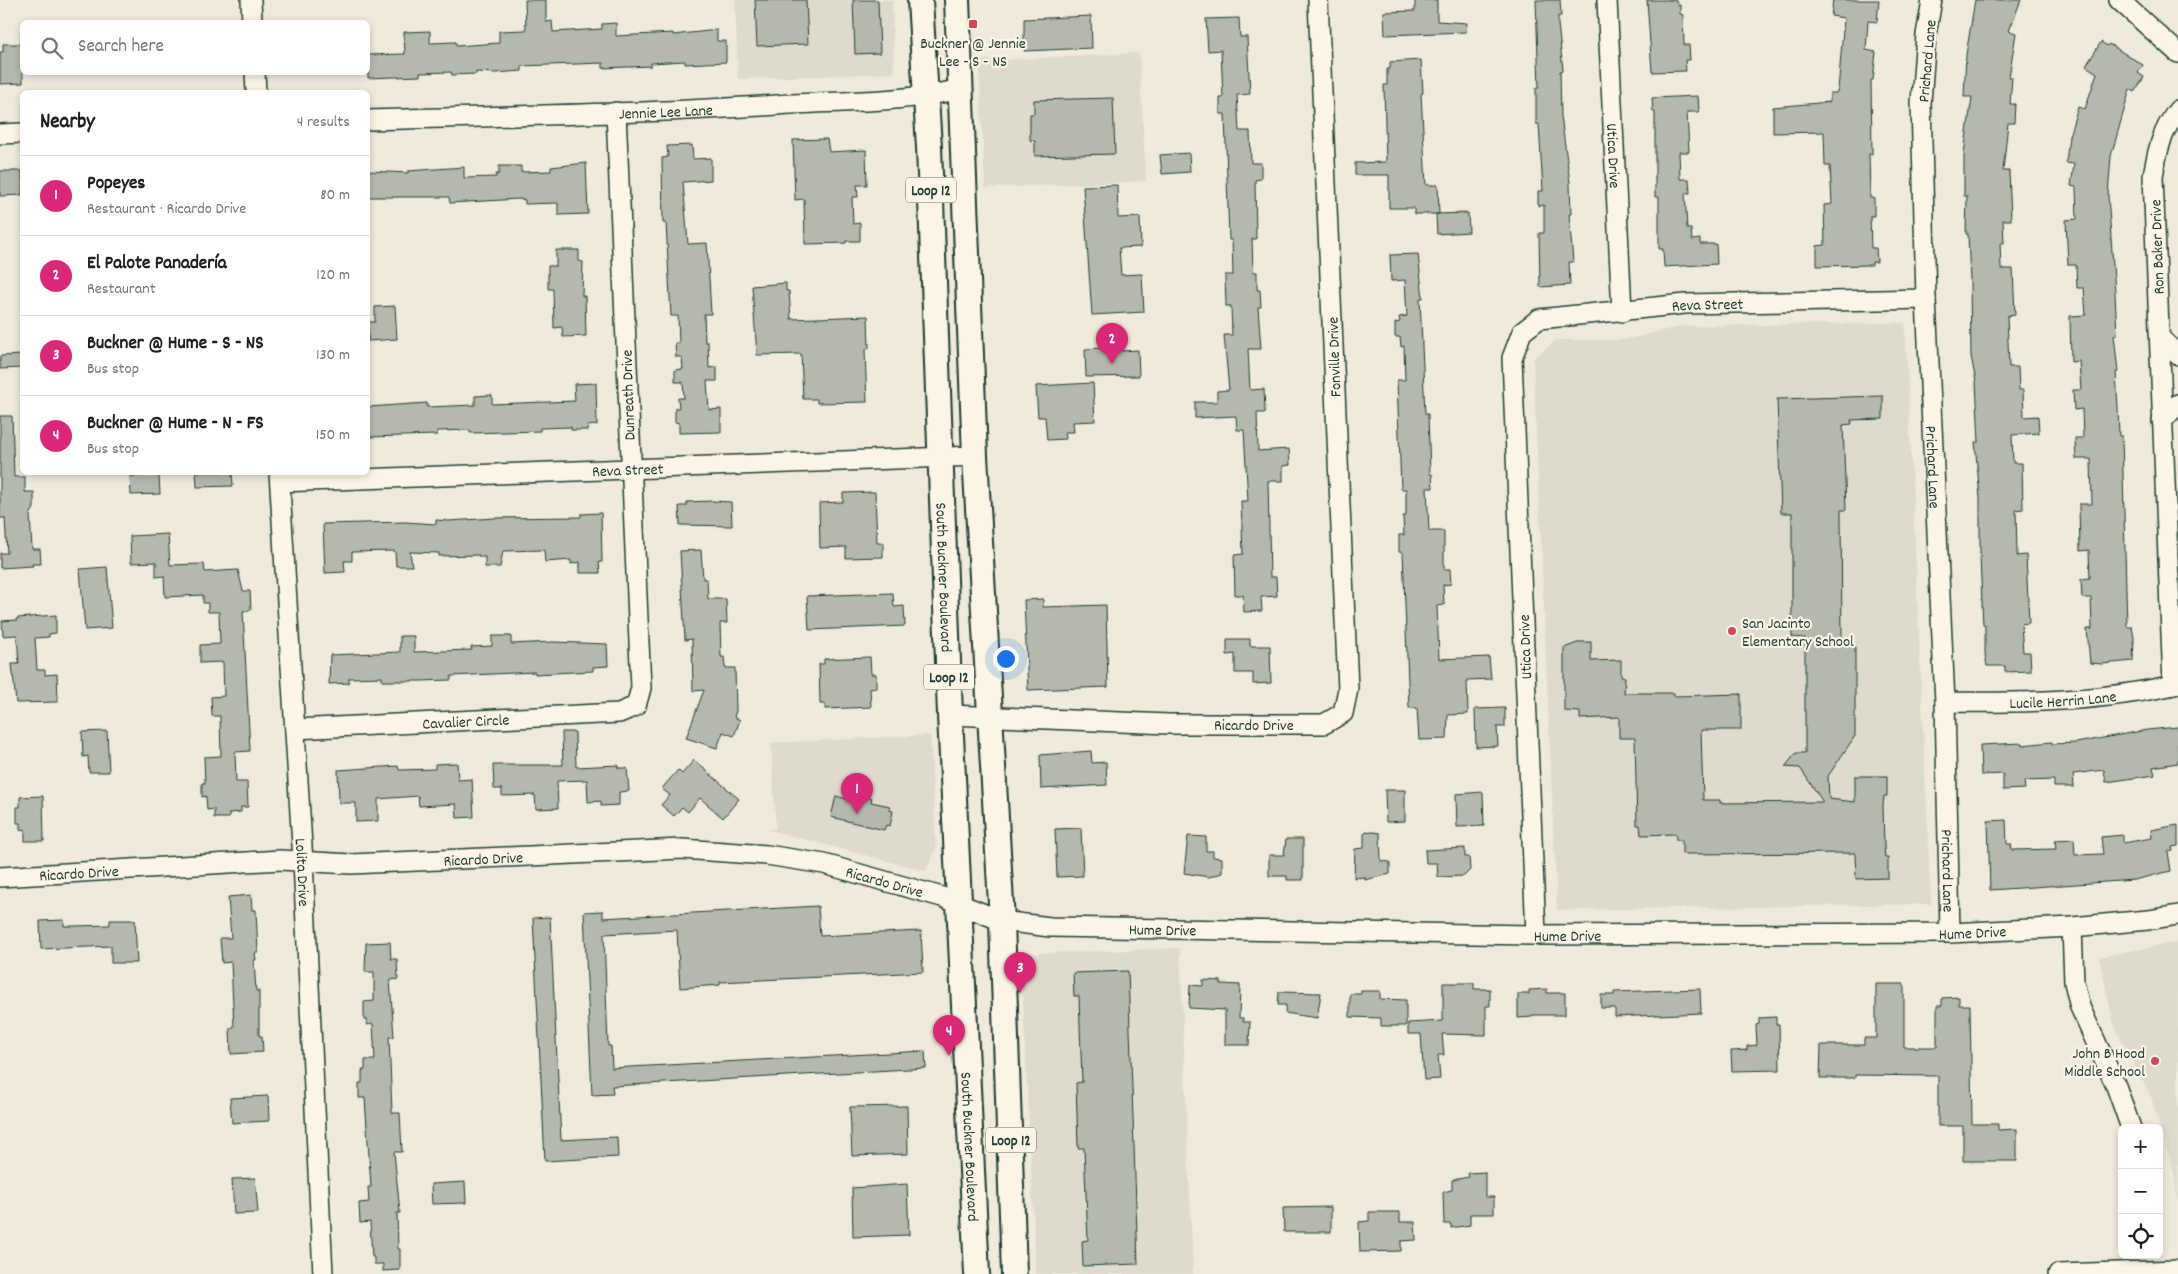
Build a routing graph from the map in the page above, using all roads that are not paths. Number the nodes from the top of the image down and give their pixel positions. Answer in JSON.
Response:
{"nodes":[{"id":1,"x":251,"y":0,"type":"edge"},
{"id":2,"x":920,"y":0,"type":"edge"},
{"id":3,"x":957,"y":0,"type":"edge"},
{"id":4,"x":1318,"y":0,"type":"edge"},
{"id":5,"x":1607,"y":0,"type":"edge"},
{"id":6,"x":1932,"y":0,"type":"edge"},
{"id":7,"x":2119,"y":0,"type":"edge"},
{"id":8,"x":252,"y":20,"type":"edge"},
{"id":9,"x":2178,"y":53,"type":"edge"},
{"id":10,"x":255,"y":75,"type":"edge"},
{"id":11,"x":961,"y":89,"type":"junction"},
{"id":12,"x":256,"y":90,"type":"edge"},
{"id":13,"x":927,"y":97,"type":"junction"},
{"id":14,"x":2178,"y":110,"type":"edge"},
{"id":15,"x":616,"y":112,"type":"junction"},
{"id":16,"x":370,"y":120,"type":"edge"},
{"id":17,"x":20,"y":133,"type":"edge"},
{"id":18,"x":0,"y":134,"type":"edge"},
{"id":19,"x":1926,"y":299,"type":"junction"},
{"id":20,"x":1622,"y":312,"type":"junction"},
{"id":21,"x":2160,"y":338,"type":"junction"},
{"id":22,"x":2178,"y":355,"type":"edge"},
{"id":23,"x":1512,"y":358,"type":"joint"},
{"id":24,"x":2178,"y":404,"type":"edge"},
{"id":25,"x":2162,"y":421,"type":"junction"},
{"id":26,"x":939,"y":456,"type":"junction"},
{"id":27,"x":975,"y":456,"type":"junction"},
{"id":28,"x":630,"y":467,"type":"junction"},
{"id":29,"x":370,"y":474,"type":"edge"},
{"id":30,"x":350,"y":475,"type":"edge"},
{"id":31,"x":280,"y":477,"type":"edge"},
{"id":32,"x":2176,"y":685,"type":"edge"},
{"id":33,"x":1945,"y":702,"type":"junction"},
{"id":34,"x":636,"y":706,"type":"joint"},
{"id":35,"x":1343,"y":713,"type":"joint"},
{"id":36,"x":950,"y":715,"type":"junction"},
{"id":37,"x":989,"y":717,"type":"junction"},
{"id":38,"x":295,"y":729,"type":"junction"},
{"id":39,"x":303,"y":862,"type":"junction"},
{"id":40,"x":0,"y":877,"type":"edge"},
{"id":41,"x":960,"y":905,"type":"junction"},
{"id":42,"x":2178,"y":915,"type":"edge"},
{"id":43,"x":1002,"y":921,"type":"junction"},
{"id":44,"x":2072,"y":927,"type":"junction"},
{"id":45,"x":1950,"y":932,"type":"junction"},
{"id":46,"x":1536,"y":935,"type":"junction"},
{"id":47,"x":2130,"y":1124,"type":"edge"},
{"id":48,"x":2156,"y":1267,"type":"edge"},
{"id":49,"x":2178,"y":1270,"type":"edge"},
{"id":50,"x":322,"y":1274,"type":"edge"},
{"id":51,"x":977,"y":1274,"type":"edge"},
{"id":52,"x":1014,"y":1274,"type":"edge"},
{"id":53,"x":2058,"y":1274,"type":"edge"}],
"edges":[{"from":1,"to":8,"type":"street"},
{"from":2,"to":13,"type":"main road","name":"South Buckner Boulevard","number":"Loop 12"},
{"from":3,"to":11,"type":"main road","number":"Loop 12"},
{"from":4,"to":35,"type":"street","name":"Fonville Drive"},
{"from":5,"to":20,"type":"street","name":"Utica Drive"},
{"from":6,"to":19,"type":"street","name":"Prichard Lane"},
{"from":7,"to":9,"type":"street"},
{"from":10,"to":12,"type":"street"},
{"from":11,"to":13,"type":"street","name":"Jennie Lee Lane"},
{"from":11,"to":27,"type":"main road","number":"Loop 12"},
{"from":13,"to":15,"type":"street","name":"Jennie Lee Lane"},
{"from":13,"to":26,"type":"main road","name":"South Buckner Boulevard","number":"Loop 12"},
{"from":14,"to":21,"type":"street","name":"Ron Baker Drive"},
{"from":15,"to":16,"type":"street","name":"Jennie Lee Lane"},
{"from":15,"to":28,"type":"street","name":"Dunreath Drive"},
{"from":17,"to":18,"type":"street"},
{"from":19,"to":20,"type":"street","name":"Reva Street"},
{"from":19,"to":33,"type":"street","name":"Prichard Lane"},
{"from":20,"to":23,"type":"street","name":"Reva Street"},
{"from":21,"to":22,"type":"street"},
{"from":21,"to":25,"type":"street","name":"Ron Baker Drive"},
{"from":23,"to":46,"type":"street","name":"Utica Drive"},
{"from":24,"to":25,"type":"street"},
{"from":25,"to":32,"type":"street","name":"Ron Baker Drive"},
{"from":26,"to":27,"type":"street","name":"Reva Street"},
{"from":26,"to":28,"type":"street","name":"Reva Street"},
{"from":26,"to":36,"type":"main road","name":"South Buckner Boulevard","number":"Loop 12"},
{"from":27,"to":37,"type":"main road","number":"Loop 12"},
{"from":28,"to":29,"type":"street","name":"Reva Street"},
{"from":28,"to":34,"type":"street","name":"Dunreath Drive"},
{"from":30,"to":31,"type":"street","name":"Reva Street"},
{"from":31,"to":38,"type":"street","name":"Lolita Drive"},
{"from":32,"to":33,"type":"street","name":"Lucile Herrin Lane"},
{"from":33,"to":45,"type":"street","name":"Prichard Lane"},
{"from":34,"to":38,"type":"street","name":"Cavalier Circle"},
{"from":35,"to":37,"type":"street","name":"Ricardo Drive"},
{"from":36,"to":37,"type":"street","name":"Ricardo Drive"},
{"from":36,"to":41,"type":"main road","name":"South Buckner Boulevard","number":"Loop 12"},
{"from":37,"to":43,"type":"main road","number":"Loop 12"},
{"from":38,"to":39,"type":"street","name":"Lolita Drive"},
{"from":39,"to":40,"type":"street","name":"Ricardo Drive"},
{"from":39,"to":41,"type":"street","name":"Ricardo Drive"},
{"from":39,"to":50,"type":"street","name":"Lolita Drive"},
{"from":41,"to":43,"type":"street","name":"Hume Drive"},
{"from":41,"to":51,"type":"main road","name":"South Buckner Boulevard","number":"Loop 12"},
{"from":42,"to":44,"type":"street","name":"Hume Drive"},
{"from":43,"to":46,"type":"street","name":"Hume Drive"},
{"from":43,"to":52,"type":"main road","number":"Loop 12"},
{"from":44,"to":45,"type":"street","name":"Hume Drive"},
{"from":44,"to":47,"type":"street"},
{"from":45,"to":46,"type":"street","name":"Hume Drive"},
{"from":48,"to":49,"type":"street"},
{"from":48,"to":53,"type":"street"}]}
